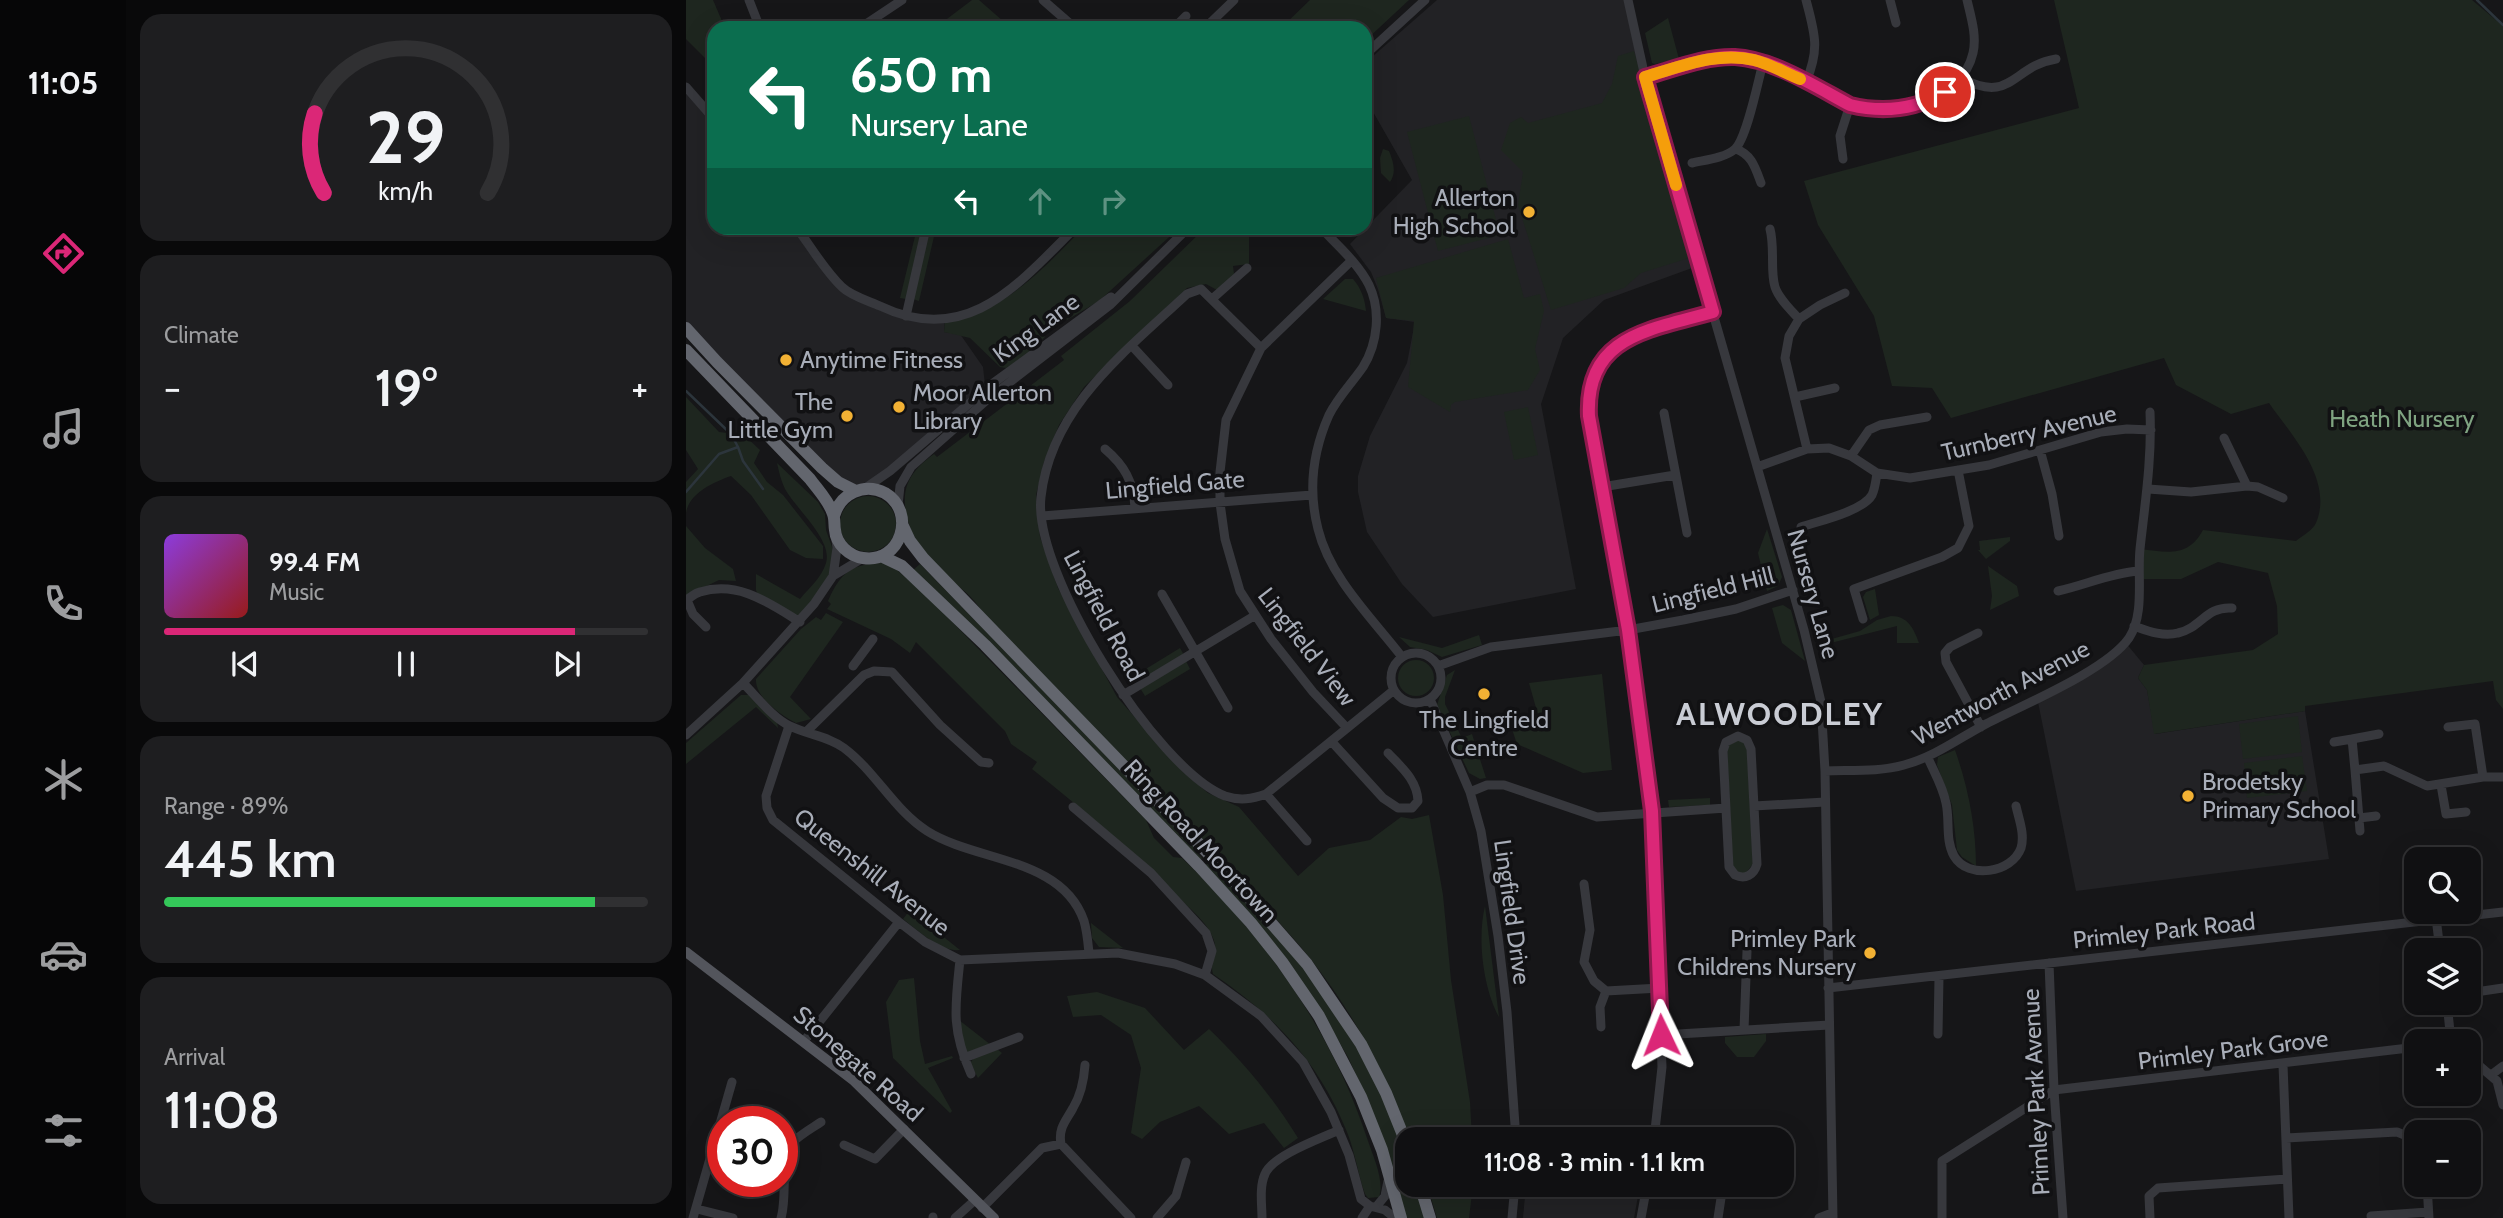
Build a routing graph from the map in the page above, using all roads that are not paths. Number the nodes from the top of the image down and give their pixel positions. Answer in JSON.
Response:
{"nodes":[{"id":1,"x":749,"y":0,"type":"edge"},
{"id":2,"x":902,"y":0,"type":"edge"},
{"id":3,"x":1043,"y":0,"type":"edge"},
{"id":4,"x":1234,"y":0,"type":"edge"},
{"id":5,"x":1424,"y":0,"type":"edge"},
{"id":6,"x":1628,"y":0,"type":"edge"},
{"id":7,"x":1806,"y":0,"type":"edge"},
{"id":8,"x":1891,"y":0,"type":"edge"},
{"id":9,"x":1968,"y":0,"type":"edge"},
{"id":10,"x":1186,"y":16,"type":"dead end"},
{"id":11,"x":757,"y":21,"type":"edge"},
{"id":12,"x":870,"y":21,"type":"edge"},
{"id":13,"x":1067,"y":21,"type":"edge"},
{"id":14,"x":1181,"y":21,"type":"edge"},
{"id":15,"x":1215,"y":21,"type":"edge"},
{"id":16,"x":1896,"y":23,"type":"dead end"},
{"id":17,"x":1372,"y":48,"type":"edge"},
{"id":18,"x":2056,"y":59,"type":"dead end"},
{"id":19,"x":1763,"y":63,"type":"junction"},
{"id":20,"x":1645,"y":77,"type":"junction"},
{"id":21,"x":1961,"y":78,"type":"junction"},
{"id":22,"x":1806,"y":82,"type":"junction"},
{"id":23,"x":686,"y":87,"type":"edge"},
{"id":24,"x":1850,"y":105,"type":"junction"},
{"id":25,"x":707,"y":112,"type":"edge"},
{"id":26,"x":1736,"y":149,"type":"junction"},
{"id":27,"x":1843,"y":159,"type":"dead end"},
{"id":28,"x":1692,"y":163,"type":"dead end"},
{"id":29,"x":1760,"y":183,"type":"dead end"},
{"id":30,"x":1770,"y":229,"type":"dead end"},
{"id":31,"x":802,"y":235,"type":"edge"},
{"id":32,"x":924,"y":235,"type":"edge"},
{"id":33,"x":1068,"y":235,"type":"edge"},
{"id":34,"x":1181,"y":235,"type":"edge"},
{"id":35,"x":1327,"y":235,"type":"edge"},
{"id":36,"x":1351,"y":261,"type":"junction"},
{"id":37,"x":1247,"y":268,"type":"dead end"},
{"id":38,"x":1135,"y":278,"type":"junction"},
{"id":39,"x":1844,"y":293,"type":"dead end"},
{"id":40,"x":1212,"y":299,"type":"junction"},
{"id":41,"x":1713,"y":312,"type":"junction"},
{"id":42,"x":906,"y":316,"type":"junction"},
{"id":43,"x":1799,"y":319,"type":"junction"},
{"id":44,"x":686,"y":328,"type":"edge"},
{"id":45,"x":1132,"y":346,"type":"junction"},
{"id":46,"x":1261,"y":348,"type":"junction"},
{"id":47,"x":686,"y":351,"type":"edge"},
{"id":48,"x":1168,"y":385,"type":"dead end"},
{"id":49,"x":1835,"y":388,"type":"dead end"},
{"id":50,"x":1795,"y":397,"type":"junction"},
{"id":51,"x":2150,"y":412,"type":"dead end"},
{"id":52,"x":1664,"y":413,"type":"dead end"},
{"id":53,"x":1927,"y":416,"type":"dead end"},
{"id":54,"x":2151,"y":430,"type":"junction"},
{"id":55,"x":2224,"y":438,"type":"dead end"},
{"id":56,"x":1105,"y":449,"type":"dead end"},
{"id":57,"x":1807,"y":449,"type":"junction"},
{"id":58,"x":2040,"y":450,"type":"junction"},
{"id":59,"x":1851,"y":456,"type":"junction"},
{"id":60,"x":1757,"y":467,"type":"junction"},
{"id":61,"x":1958,"y":470,"type":"junction"},
{"id":62,"x":1878,"y":473,"type":"junction"},
{"id":63,"x":1675,"y":474,"type":"junction"},
{"id":64,"x":2247,"y":486,"type":"junction"},
{"id":65,"x":1602,"y":487,"type":"junction"},
{"id":66,"x":2148,"y":489,"type":"junction"},
{"id":67,"x":860,"y":490,"type":"junction"},
{"id":68,"x":1312,"y":495,"type":"junction"},
{"id":69,"x":2283,"y":498,"type":"dead end"},
{"id":70,"x":1220,"y":503,"type":"junction"},
{"id":71,"x":898,"y":505,"type":"junction"},
{"id":72,"x":1135,"y":508,"type":"junction"},
{"id":73,"x":834,"y":516,"type":"junction"},
{"id":74,"x":1042,"y":516,"type":"junction"},
{"id":75,"x":903,"y":526,"type":"junction"},
{"id":76,"x":1801,"y":527,"type":"dead end"},
{"id":77,"x":835,"y":533,"type":"junction"},
{"id":78,"x":1687,"y":533,"type":"dead end"},
{"id":79,"x":2059,"y":536,"type":"dead end"},
{"id":80,"x":881,"y":556,"type":"junction"},
{"id":81,"x":863,"y":558,"type":"junction"},
{"id":82,"x":2138,"y":571,"type":"junction"},
{"id":83,"x":833,"y":576,"type":"junction"},
{"id":84,"x":1793,"y":590,"type":"junction"},
{"id":85,"x":2058,"y":592,"type":"dead end"},
{"id":86,"x":1162,"y":594,"type":"dead end"},
{"id":87,"x":687,"y":600,"type":"edge"},
{"id":88,"x":2232,"y":608,"type":"dead end"},
{"id":89,"x":1254,"y":616,"type":"junction"},
{"id":90,"x":1863,"y":619,"type":"dead end"},
{"id":91,"x":800,"y":622,"type":"junction"},
{"id":92,"x":2134,"y":626,"type":"junction"},
{"id":93,"x":706,"y":627,"type":"dead end"},
{"id":94,"x":1628,"y":630,"type":"junction"},
{"id":95,"x":1978,"y":633,"type":"dead end"},
{"id":96,"x":873,"y":639,"type":"dead end"},
{"id":97,"x":1195,"y":652,"type":"junction"},
{"id":98,"x":1402,"y":657,"type":"junction"},
{"id":99,"x":1437,"y":666,"type":"junction"},
{"id":100,"x":869,"y":673,"type":"junction"},
{"id":101,"x":743,"y":683,"type":"junction"},
{"id":102,"x":1394,"y":690,"type":"junction"},
{"id":103,"x":1123,"y":695,"type":"junction"},
{"id":104,"x":1430,"y":699,"type":"junction"},
{"id":105,"x":1228,"y":708,"type":"dead end"},
{"id":106,"x":789,"y":726,"type":"junction"},
{"id":107,"x":1347,"y":727,"type":"junction"},
{"id":108,"x":1981,"y":727,"type":"junction"},
{"id":109,"x":2448,"y":727,"type":"dead end"},
{"id":110,"x":807,"y":731,"type":"junction"},
{"id":111,"x":2379,"y":734,"type":"dead end"},
{"id":112,"x":686,"y":735,"type":"edge"},
{"id":113,"x":2352,"y":739,"type":"junction"},
{"id":114,"x":1332,"y":742,"type":"junction"},
{"id":115,"x":2334,"y":742,"type":"dead end"},
{"id":116,"x":1388,"y":753,"type":"dead end"},
{"id":117,"x":1928,"y":758,"type":"junction"},
{"id":118,"x":989,"y":763,"type":"dead end"},
{"id":119,"x":2355,"y":770,"type":"junction"},
{"id":120,"x":1825,"y":771,"type":"junction"},
{"id":121,"x":2483,"y":777,"type":"junction"},
{"id":122,"x":2503,"y":777,"type":"edge"},
{"id":123,"x":2441,"y":785,"type":"junction"},
{"id":124,"x":1470,"y":792,"type":"junction"},
{"id":125,"x":1266,"y":794,"type":"junction"},
{"id":126,"x":1825,"y":802,"type":"junction"},
{"id":127,"x":1754,"y":806,"type":"junction"},
{"id":128,"x":2016,"y":806,"type":"dead end"},
{"id":129,"x":1073,"y":807,"type":"dead end"},
{"id":130,"x":1726,"y":808,"type":"junction"},
{"id":131,"x":1652,"y":811,"type":"junction"},
{"id":132,"x":2466,"y":813,"type":"dead end"},
{"id":133,"x":2376,"y":816,"type":"dead end"},
{"id":134,"x":2359,"y":818,"type":"junction"},
{"id":135,"x":2360,"y":831,"type":"dead end"},
{"id":136,"x":1307,"y":841,"type":"dead end"},
{"id":137,"x":1584,"y":884,"type":"dead end"},
{"id":138,"x":2503,"y":912,"type":"edge"},
{"id":139,"x":2481,"y":914,"type":"edge"},
{"id":140,"x":899,"y":922,"type":"junction"},
{"id":141,"x":2404,"y":922,"type":"edge"},
{"id":142,"x":1747,"y":951,"type":"dead end"},
{"id":143,"x":686,"y":952,"type":"edge"},
{"id":144,"x":1089,"y":953,"type":"junction"},
{"id":145,"x":960,"y":960,"type":"junction"},
{"id":146,"x":2049,"y":963,"type":"junction"},
{"id":147,"x":1205,"y":975,"type":"junction"},
{"id":148,"x":1939,"y":977,"type":"junction"},
{"id":149,"x":1660,"y":988,"type":"junction"},
{"id":150,"x":1828,"y":988,"type":"junction"},
{"id":151,"x":2503,"y":988,"type":"edge"},
{"id":152,"x":1606,"y":990,"type":"junction"},
{"id":153,"x":2481,"y":991,"type":"edge"},
{"id":154,"x":1829,"y":1025,"type":"junction"},
{"id":155,"x":1601,"y":1027,"type":"dead end"},
{"id":156,"x":1744,"y":1030,"type":"junction"},
{"id":157,"x":1938,"y":1034,"type":"dead end"},
{"id":158,"x":1661,"y":1035,"type":"junction"},
{"id":159,"x":1018,"y":1037,"type":"dead end"},
{"id":160,"x":804,"y":1041,"type":"junction"},
{"id":161,"x":2404,"y":1049,"type":"edge"},
{"id":162,"x":964,"y":1058,"type":"junction"},
{"id":163,"x":1085,"y":1065,"type":"dead end"},
{"id":164,"x":2283,"y":1065,"type":"junction"},
{"id":165,"x":2481,"y":1066,"type":"edge"},
{"id":166,"x":2503,"y":1066,"type":"edge"},
{"id":167,"x":971,"y":1074,"type":"dead end"},
{"id":168,"x":2491,"y":1074,"type":"junction"},
{"id":169,"x":732,"y":1082,"type":"dead end"},
{"id":170,"x":2054,"y":1090,"type":"junction"},
{"id":171,"x":2503,"y":1105,"type":"edge"},
{"id":172,"x":821,"y":1122,"type":"dead end"},
{"id":173,"x":1400,"y":1127,"type":"edge"},
{"id":174,"x":1515,"y":1127,"type":"edge"},
{"id":175,"x":1655,"y":1127,"type":"edge"},
{"id":176,"x":904,"y":1129,"type":"junction"},
{"id":177,"x":1339,"y":1130,"type":"junction"},
{"id":178,"x":2404,"y":1135,"type":"edge"},
{"id":179,"x":2286,"y":1138,"type":"junction"},
{"id":180,"x":1061,"y":1144,"type":"junction"},
{"id":181,"x":845,"y":1145,"type":"dead end"},
{"id":182,"x":1186,"y":1162,"type":"dead end"},
{"id":183,"x":1389,"y":1175,"type":"junction"},
{"id":184,"x":2287,"y":1179,"type":"junction"},
{"id":185,"x":1424,"y":1197,"type":"edge"},
{"id":186,"x":1515,"y":1197,"type":"edge"},
{"id":187,"x":1645,"y":1197,"type":"edge"},
{"id":188,"x":1721,"y":1197,"type":"edge"},
{"id":189,"x":2427,"y":1197,"type":"edge"},
{"id":190,"x":978,"y":1204,"type":"junction"},
{"id":191,"x":1373,"y":1207,"type":"junction"},
{"id":192,"x":695,"y":1213,"type":"edge"},
{"id":193,"x":2428,"y":1215,"type":"edge"},
{"id":194,"x":1832,"y":1216,"type":"edge"},
{"id":195,"x":2371,"y":1216,"type":"dead end"},
{"id":196,"x":733,"y":1218,"type":"edge"},
{"id":197,"x":781,"y":1218,"type":"edge"},
{"id":198,"x":955,"y":1218,"type":"edge"},
{"id":199,"x":994,"y":1218,"type":"edge"},
{"id":200,"x":1131,"y":1218,"type":"edge"},
{"id":201,"x":1157,"y":1218,"type":"edge"},
{"id":202,"x":1262,"y":1218,"type":"edge"},
{"id":203,"x":1362,"y":1218,"type":"edge"},
{"id":204,"x":1395,"y":1218,"type":"edge"},
{"id":205,"x":1401,"y":1218,"type":"edge"},
{"id":206,"x":1430,"y":1218,"type":"edge"},
{"id":207,"x":1512,"y":1218,"type":"edge"},
{"id":208,"x":1641,"y":1218,"type":"edge"},
{"id":209,"x":1717,"y":1218,"type":"edge"},
{"id":210,"x":1819,"y":1218,"type":"edge"},
{"id":211,"x":1942,"y":1218,"type":"edge"},
{"id":212,"x":2063,"y":1218,"type":"edge"},
{"id":213,"x":2150,"y":1218,"type":"edge"},
{"id":214,"x":2290,"y":1218,"type":"edge"}],
"edges":[{"from":1,"to":11,"type":"street"},
{"from":2,"to":12,"type":"street"},
{"from":3,"to":13,"type":"street"},
{"from":4,"to":15,"type":"street"},
{"from":5,"to":17,"type":"street"},
{"from":6,"to":20,"type":"street","name":"Nursery Lane"},
{"from":7,"to":22,"type":"street"},
{"from":8,"to":16,"type":"street"},
{"from":9,"to":21,"type":"street"},
{"from":10,"to":14,"type":"street"},
{"from":18,"to":21,"type":"street"},
{"from":19,"to":20,"type":"street"},
{"from":19,"to":22,"type":"street"},
{"from":19,"to":26,"type":"street"},
{"from":20,"to":41,"type":"street","name":"Nursery Lane"},
{"from":21,"to":24,"type":"street"},
{"from":22,"to":24,"type":"street"},
{"from":23,"to":25,"type":"street"},
{"from":24,"to":27,"type":"street"},
{"from":26,"to":28,"type":"street"},
{"from":26,"to":29,"type":"street"},
{"from":30,"to":43,"type":"street"},
{"from":31,"to":42,"type":"street"},
{"from":32,"to":42,"type":"street"},
{"from":33,"to":42,"type":"street"},
{"from":34,"to":38,"type":"street","name":"King Lane"},
{"from":35,"to":36,"type":"street"},
{"from":36,"to":46,"type":"street","name":"Lingfield View"},
{"from":36,"to":68,"type":"street"},
{"from":37,"to":40,"type":"street"},
{"from":38,"to":67,"type":"street","name":"King Lane"},
{"from":38,"to":71,"type":"street","name":"King Lane"},
{"from":39,"to":43,"type":"street"},
{"from":40,"to":45,"type":"street"},
{"from":40,"to":46,"type":"street"},
{"from":41,"to":60,"type":"street","name":"Nursery Lane"},
{"from":41,"to":65,"type":"street"},
{"from":43,"to":50,"type":"street"},
{"from":44,"to":67,"type":"highway"},
{"from":45,"to":48,"type":"street"},
{"from":45,"to":74,"type":"street","name":"Lingfield Road"},
{"from":46,"to":70,"type":"street","name":"Lingfield View"},
{"from":47,"to":73,"type":"highway"},
{"from":49,"to":50,"type":"street"},
{"from":50,"to":57,"type":"street"},
{"from":51,"to":54,"type":"street"},
{"from":52,"to":63,"type":"street"},
{"from":53,"to":59,"type":"street"},
{"from":54,"to":58,"type":"street","name":"Turnberry Avenue"},
{"from":54,"to":66,"type":"street"},
{"from":55,"to":64,"type":"street"},
{"from":56,"to":72,"type":"street"},
{"from":57,"to":59,"type":"street","name":"Turnberry Avenue"},
{"from":57,"to":60,"type":"street","name":"Turnberry Avenue"},
{"from":58,"to":61,"type":"street","name":"Turnberry Avenue"},
{"from":58,"to":79,"type":"street"},
{"from":59,"to":62,"type":"street","name":"Turnberry Avenue"},
{"from":60,"to":84,"type":"street","name":"Nursery Lane"},
{"from":61,"to":62,"type":"street","name":"Turnberry Avenue"},
{"from":61,"to":90,"type":"street"},
{"from":62,"to":76,"type":"street"},
{"from":63,"to":65,"type":"street"},
{"from":63,"to":78,"type":"street"},
{"from":64,"to":66,"type":"street"},
{"from":64,"to":69,"type":"street"},
{"from":65,"to":94,"type":"street"},
{"from":66,"to":82,"type":"street"},
{"from":67,"to":71,"type":"highway"},
{"from":67,"to":73,"type":"highway"},
{"from":68,"to":70,"type":"street","name":"Lingfield Gate"},
{"from":68,"to":98,"type":"street"},
{"from":70,"to":72,"type":"street","name":"Lingfield Gate"},
{"from":70,"to":89,"type":"street","name":"Lingfield View"},
{"from":71,"to":75,"type":"highway"},
{"from":72,"to":74,"type":"street","name":"Lingfield Gate"},
{"from":73,"to":77,"type":"highway"},
{"from":74,"to":103,"type":"street","name":"Lingfield Road"},
{"from":75,"to":80,"type":"highway"},
{"from":75,"to":173,"type":"highway","name":"Ring Road Moortown"},
{"from":77,"to":81,"type":"highway"},
{"from":77,"to":83,"type":"street"},
{"from":80,"to":81,"type":"highway"},
{"from":80,"to":183,"type":"highway","name":"Ring Road Moortown"},
{"from":81,"to":83,"type":"street"},
{"from":82,"to":85,"type":"street"},
{"from":82,"to":92,"type":"street"},
{"from":83,"to":91,"type":"street"},
{"from":84,"to":94,"type":"street","name":"Lingfield Hill"},
{"from":84,"to":120,"type":"street","name":"Nursery Lane"},
{"from":86,"to":97,"type":"street"},
{"from":87,"to":91,"type":"street"},
{"from":87,"to":93,"type":"street"},
{"from":88,"to":92,"type":"street"},
{"from":89,"to":97,"type":"street"},
{"from":89,"to":107,"type":"street","name":"Lingfield View"},
{"from":91,"to":101,"type":"street"},
{"from":92,"to":108,"type":"street","name":"Wentworth Avenue"},
{"from":94,"to":99,"type":"street","name":"Lingfield Hill"},
{"from":94,"to":131,"type":"street"},
{"from":95,"to":108,"type":"street"},
{"from":96,"to":100,"type":"street"},
{"from":97,"to":103,"type":"street"},
{"from":97,"to":105,"type":"street"},
{"from":98,"to":99,"type":"street"},
{"from":98,"to":102,"type":"street"},
{"from":99,"to":104,"type":"street"},
{"from":100,"to":110,"type":"street"},
{"from":100,"to":118,"type":"street"},
{"from":101,"to":106,"type":"street"},
{"from":101,"to":112,"type":"street"},
{"from":102,"to":104,"type":"street"},
{"from":102,"to":107,"type":"street"},
{"from":103,"to":125,"type":"street","name":"Lingfield Road"},
{"from":104,"to":124,"type":"street","name":"Lingfield Drive"},
{"from":106,"to":110,"type":"street"},
{"from":106,"to":140,"type":"street","name":"Queenshill Avenue"},
{"from":107,"to":114,"type":"street"},
{"from":108,"to":117,"type":"street","name":"Wentworth Avenue"},
{"from":109,"to":121,"type":"street"},
{"from":110,"to":144,"type":"street"},
{"from":111,"to":113,"type":"street"},
{"from":113,"to":115,"type":"street"},
{"from":113,"to":119,"type":"street"},
{"from":114,"to":116,"type":"street"},
{"from":114,"to":125,"type":"street"},
{"from":117,"to":120,"type":"street","name":"Wentworth Avenue"},
{"from":117,"to":128,"type":"street"},
{"from":119,"to":123,"type":"street"},
{"from":119,"to":134,"type":"street"},
{"from":120,"to":126,"type":"street","name":"Nursery Lane"},
{"from":121,"to":122,"type":"street"},
{"from":121,"to":123,"type":"street"},
{"from":123,"to":132,"type":"street"},
{"from":124,"to":131,"type":"street"},
{"from":124,"to":174,"type":"street","name":"Lingfield Drive"},
{"from":125,"to":136,"type":"street"},
{"from":126,"to":127,"type":"street"},
{"from":126,"to":150,"type":"street","name":"Nursery Lane"},
{"from":127,"to":130,"type":"street"},
{"from":127,"to":130,"type":"street"},
{"from":129,"to":147,"type":"street"},
{"from":130,"to":131,"type":"street"},
{"from":131,"to":149,"type":"street"},
{"from":133,"to":134,"type":"street"},
{"from":134,"to":135,"type":"street"},
{"from":137,"to":152,"type":"street"},
{"from":138,"to":139,"type":"street","name":"Primley Park Road"},
{"from":140,"to":145,"type":"street","name":"Queenshill Avenue"},
{"from":140,"to":160,"type":"street"},
{"from":141,"to":146,"type":"street","name":"Primley Park Road"},
{"from":142,"to":156,"type":"street"},
{"from":143,"to":160,"type":"main road","name":"Stonegate Road"},
{"from":144,"to":145,"type":"street","name":"Queenshill Avenue"},
{"from":144,"to":147,"type":"street","name":"Queenshill Avenue"},
{"from":145,"to":162,"type":"street"},
{"from":146,"to":148,"type":"street","name":"Primley Park Road"},
{"from":146,"to":170,"type":"street","name":"Primley Park Avenue"},
{"from":147,"to":177,"type":"street","name":"Queenshill Avenue"},
{"from":148,"to":150,"type":"street","name":"Primley Park Road"},
{"from":148,"to":157,"type":"street"},
{"from":149,"to":152,"type":"street"},
{"from":149,"to":158,"type":"street"},
{"from":150,"to":154,"type":"street","name":"Nursery Lane"},
{"from":151,"to":153,"type":"street"},
{"from":152,"to":155,"type":"street"},
{"from":154,"to":156,"type":"street"},
{"from":154,"to":194,"type":"street","name":"Nursery Lane"},
{"from":156,"to":158,"type":"street"},
{"from":158,"to":175,"type":"street"},
{"from":159,"to":162,"type":"street"},
{"from":160,"to":176,"type":"main road","name":"Stonegate Road"},
{"from":161,"to":164,"type":"street","name":"Primley Park Grove"},
{"from":162,"to":167,"type":"street"},
{"from":163,"to":180,"type":"street"},
{"from":164,"to":170,"type":"street","name":"Primley Park Grove"},
{"from":164,"to":179,"type":"street"},
{"from":165,"to":168,"type":"street"},
{"from":166,"to":168,"type":"street"},
{"from":168,"to":171,"type":"street"},
{"from":169,"to":192,"type":"street"},
{"from":170,"to":211,"type":"street"},
{"from":170,"to":212,"type":"street","name":"Primley Park Avenue"},
{"from":172,"to":197,"type":"street"},
{"from":176,"to":181,"type":"street"},
{"from":176,"to":190,"type":"main road","name":"Stonegate Road"},
{"from":177,"to":191,"type":"street","name":"Queenshill Avenue"},
{"from":177,"to":202,"type":"street"},
{"from":178,"to":179,"type":"street"},
{"from":179,"to":184,"type":"street"},
{"from":180,"to":190,"type":"street"},
{"from":180,"to":200,"type":"street"},
{"from":182,"to":201,"type":"street"},
{"from":183,"to":191,"type":"street"},
{"from":183,"to":205,"type":"highway","name":"Ring Road Moortown"},
{"from":184,"to":213,"type":"street"},
{"from":184,"to":214,"type":"street"},
{"from":185,"to":206,"type":"highway"},
{"from":186,"to":207,"type":"street"},
{"from":187,"to":208,"type":"street"},
{"from":188,"to":209,"type":"street"},
{"from":189,"to":193,"type":"street"},
{"from":190,"to":198,"type":"street"},
{"from":190,"to":199,"type":"main road","name":"Stonegate Road"},
{"from":191,"to":203,"type":"street"},
{"from":191,"to":204,"type":"street"},
{"from":192,"to":196,"type":"street"},
{"from":193,"to":195,"type":"street"},
{"from":194,"to":210,"type":"street"}]}
